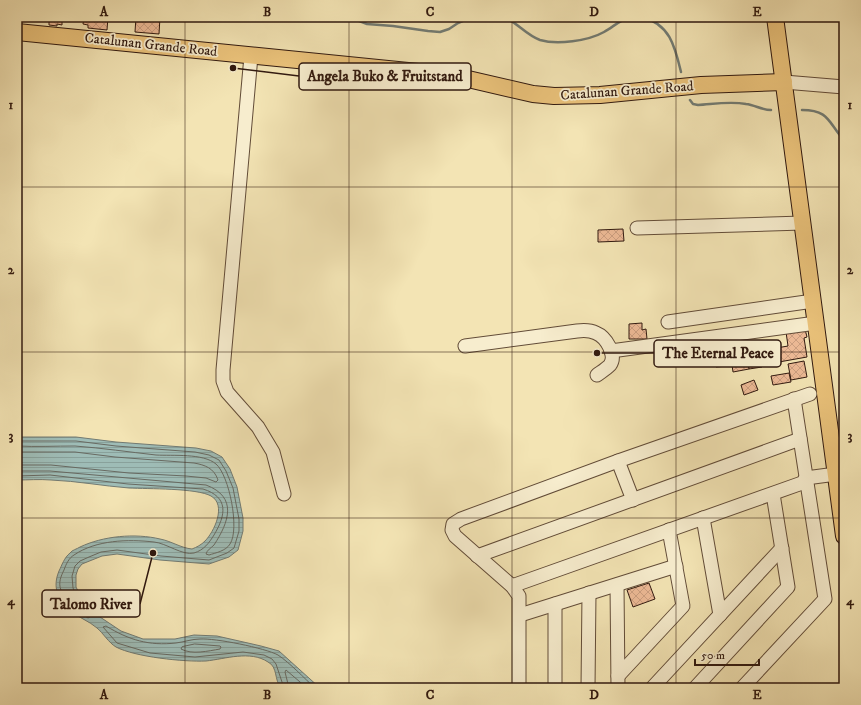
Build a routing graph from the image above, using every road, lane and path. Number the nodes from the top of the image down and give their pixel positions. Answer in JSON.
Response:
{"nodes":[{"id":1,"x":775,"y":17,"type":"edge"},
{"id":2,"x":17,"y":32,"type":"edge"},
{"id":3,"x":251,"y":56,"type":"junction"},
{"id":4,"x":784,"y":82,"type":"junction"},
{"id":5,"x":844,"y":87,"type":"edge"},
{"id":6,"x":802,"y":223,"type":"junction"},
{"id":7,"x":637,"y":228,"type":"dead end"},
{"id":8,"x":813,"y":301,"type":"junction"},
{"id":9,"x":668,"y":322,"type":"dead end"},
{"id":10,"x":816,"y":323,"type":"junction"},
{"id":11,"x":465,"y":346,"type":"dead end"},
{"id":12,"x":611,"y":351,"type":"junction"},
{"id":13,"x":597,"y":375,"type":"dead end"},
{"id":14,"x":810,"y":394,"type":"dead end"},
{"id":15,"x":794,"y":399,"type":"junction"},
{"id":16,"x":800,"y":439,"type":"junction"},
{"id":17,"x":618,"y":461,"type":"junction"},
{"id":18,"x":836,"y":478,"type":"junction"},
{"id":19,"x":805,"y":482,"type":"junction"},
{"id":20,"x":284,"y":494,"type":"dead end"},
{"id":21,"x":773,"y":494,"type":"junction"},
{"id":22,"x":633,"y":500,"type":"junction"},
{"id":23,"x":702,"y":518,"type":"junction"},
{"id":24,"x":669,"y":530,"type":"junction"},
{"id":25,"x":844,"y":536,"type":"edge"},
{"id":26,"x":782,"y":548,"type":"junction"},
{"id":27,"x":477,"y":556,"type":"junction"},
{"id":28,"x":676,"y":566,"type":"junction"},
{"id":29,"x":616,"y":585,"type":"junction"},
{"id":30,"x":512,"y":586,"type":"junction"},
{"id":31,"x":589,"y":594,"type":"junction"},
{"id":32,"x":555,"y":604,"type":"junction"},
{"id":33,"x":520,"y":615,"type":"junction"},
{"id":34,"x":720,"y":615,"type":"junction"},
{"id":35,"x":618,"y":682,"type":"edge"},
{"id":36,"x":519,"y":688,"type":"edge"},
{"id":37,"x":555,"y":688,"type":"edge"},
{"id":38,"x":588,"y":688,"type":"edge"},
{"id":39,"x":652,"y":688,"type":"edge"},
{"id":40,"x":695,"y":688,"type":"edge"},
{"id":41,"x":742,"y":688,"type":"edge"}],
"edges":[{"from":1,"to":4,"type":"main road"},
{"from":2,"to":3,"type":"main road","name":"Catalunan Grande Road"},
{"from":3,"to":4,"type":"main road","name":"Catalunan Grande Road"},
{"from":3,"to":20,"type":"street"},
{"from":4,"to":5,"type":"street"},
{"from":4,"to":6,"type":"main road"},
{"from":6,"to":7,"type":"street"},
{"from":6,"to":8,"type":"main road"},
{"from":8,"to":9,"type":"street"},
{"from":8,"to":10,"type":"main road"},
{"from":10,"to":12,"type":"street"},
{"from":10,"to":18,"type":"main road"},
{"from":11,"to":12,"type":"street"},
{"from":12,"to":13,"type":"street"},
{"from":14,"to":15,"type":"street"},
{"from":15,"to":16,"type":"street"},
{"from":15,"to":17,"type":"street"},
{"from":16,"to":19,"type":"street"},
{"from":16,"to":22,"type":"street"},
{"from":17,"to":22,"type":"street"},
{"from":17,"to":27,"type":"street"},
{"from":18,"to":19,"type":"street"},
{"from":18,"to":25,"type":"main road"},
{"from":19,"to":21,"type":"street"},
{"from":19,"to":41,"type":"street"},
{"from":21,"to":23,"type":"street"},
{"from":21,"to":26,"type":"street"},
{"from":22,"to":27,"type":"street"},
{"from":23,"to":24,"type":"street"},
{"from":23,"to":34,"type":"street"},
{"from":24,"to":28,"type":"street"},
{"from":24,"to":30,"type":"street"},
{"from":26,"to":34,"type":"street"},
{"from":26,"to":40,"type":"street"},
{"from":27,"to":30,"type":"street"},
{"from":28,"to":29,"type":"street"},
{"from":28,"to":35,"type":"street"},
{"from":29,"to":31,"type":"street"},
{"from":29,"to":35,"type":"street"},
{"from":30,"to":33,"type":"street"},
{"from":31,"to":32,"type":"street"},
{"from":31,"to":38,"type":"street"},
{"from":32,"to":33,"type":"street"},
{"from":32,"to":37,"type":"street"},
{"from":33,"to":36,"type":"street"},
{"from":34,"to":39,"type":"street"}]}
